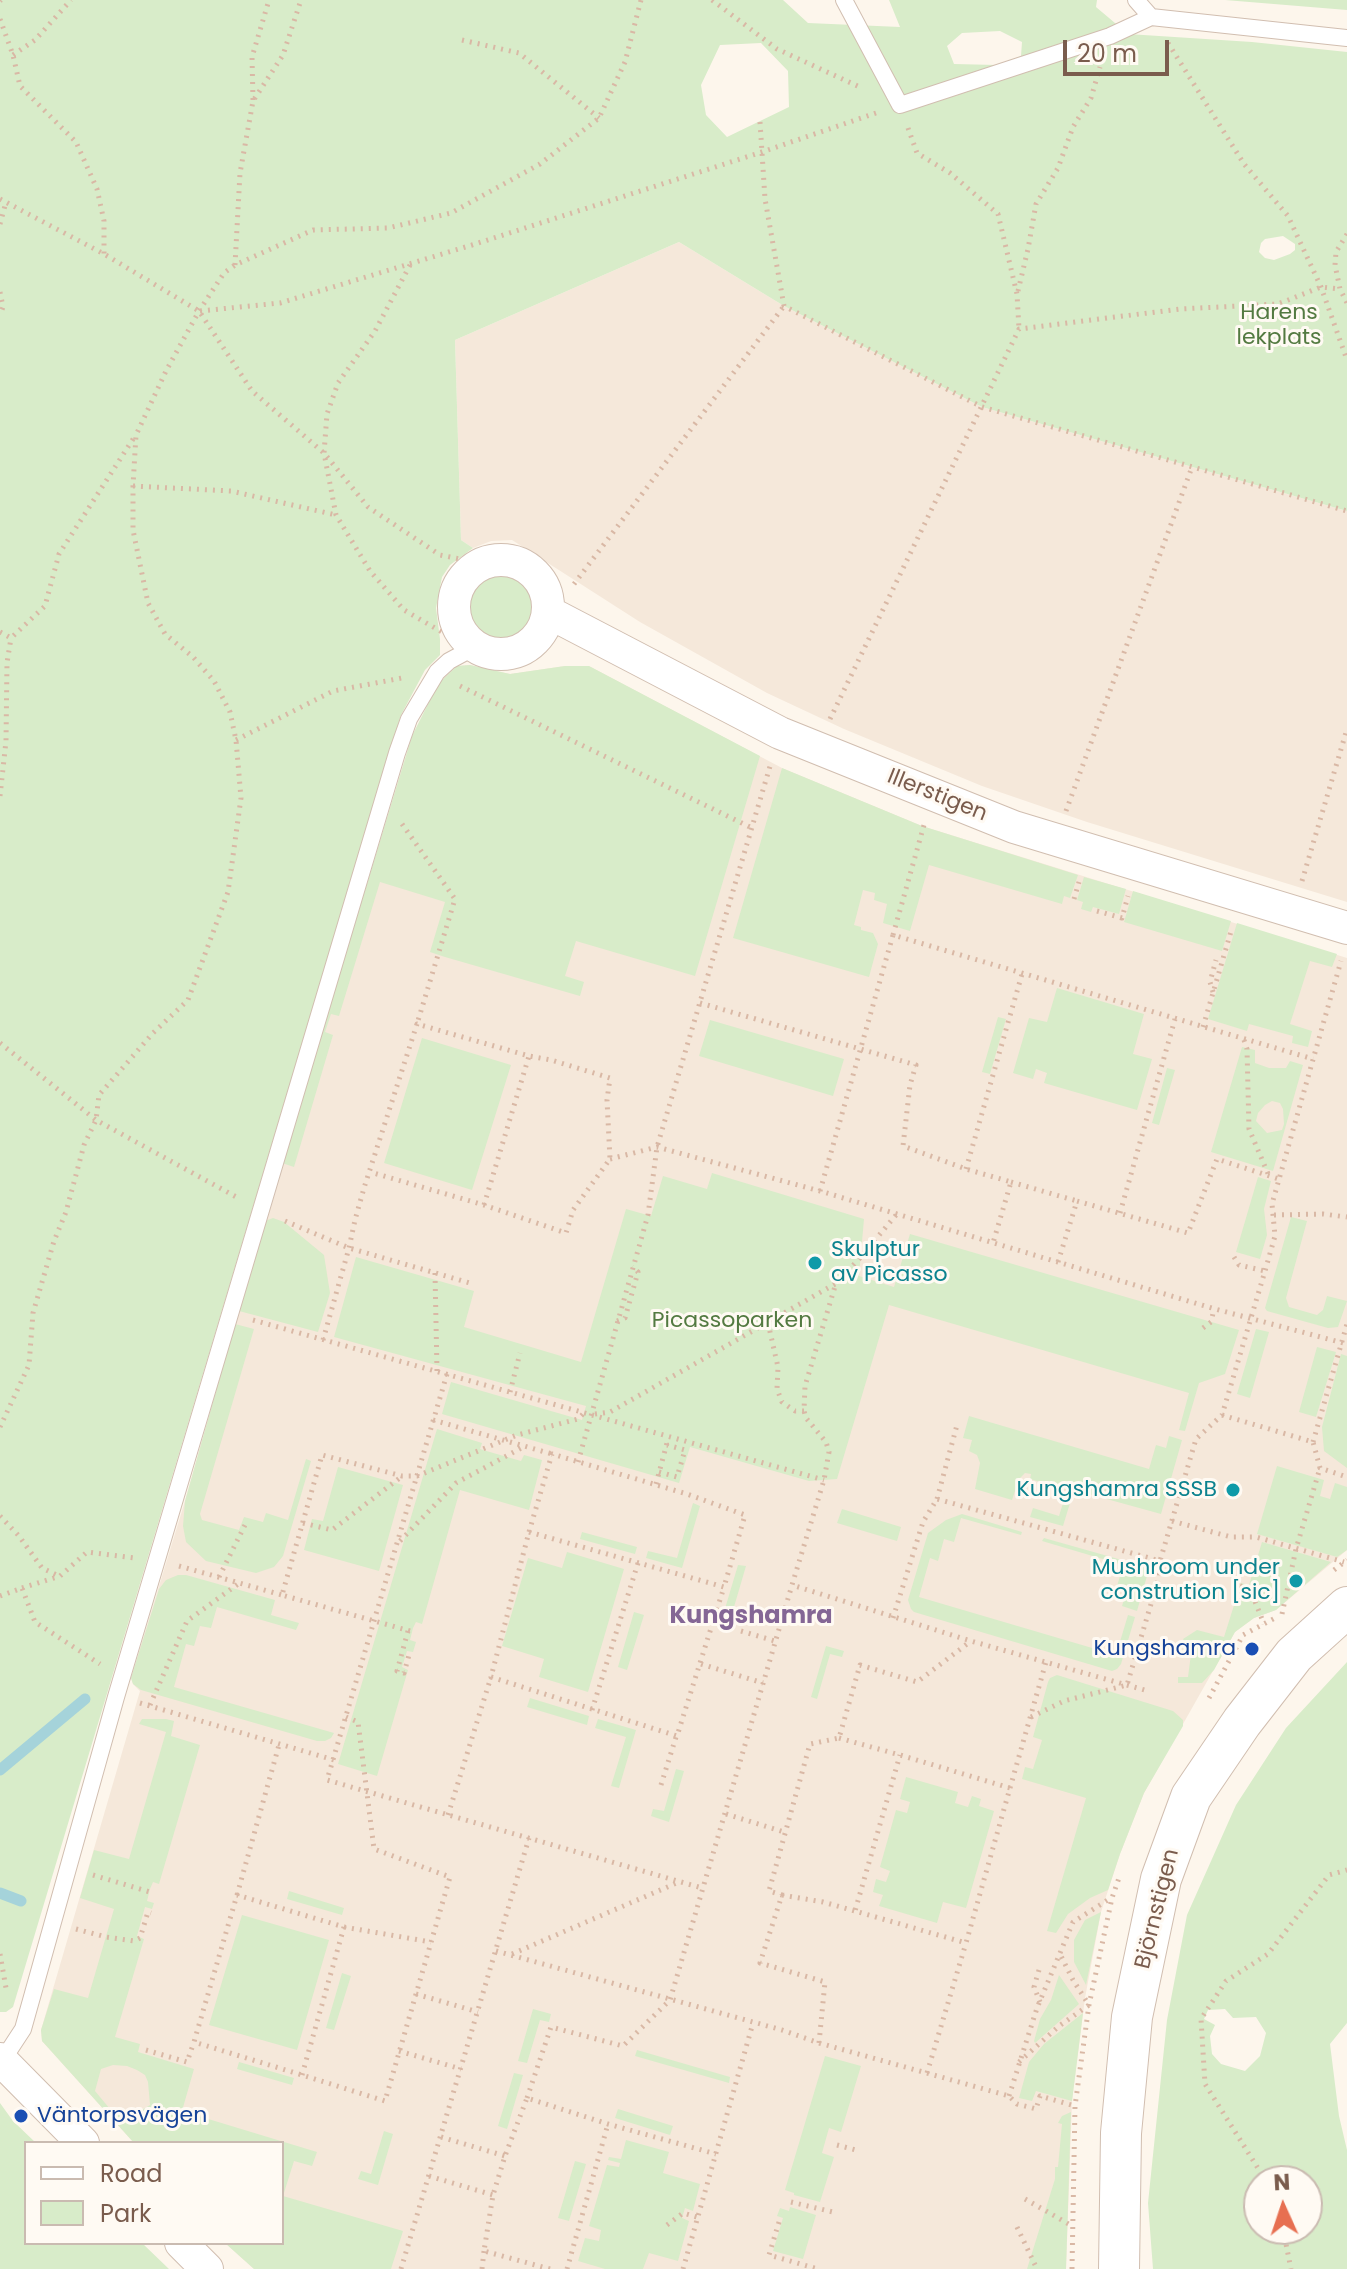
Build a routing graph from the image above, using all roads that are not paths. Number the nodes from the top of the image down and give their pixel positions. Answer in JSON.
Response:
{"nodes":[{"id":1,"x":844,"y":0,"type":"edge"},
{"id":2,"x":1136,"y":0,"type":"edge"},
{"id":3,"x":1151,"y":17,"type":"junction"},
{"id":4,"x":1347,"y":38,"type":"edge"},
{"id":5,"x":548,"y":612,"type":"junction"},
{"id":6,"x":475,"y":647,"type":"junction"},
{"id":7,"x":1345,"y":940,"type":"edge"},
{"id":8,"x":1347,"y":1607,"type":"edge"},
{"id":9,"x":1,"y":2060,"type":"edge"},
{"id":10,"x":81,"y":2141,"type":"edge"},
{"id":11,"x":183,"y":2245,"type":"edge"},
{"id":12,"x":207,"y":2269,"type":"edge"},
{"id":13,"x":1119,"y":2269,"type":"edge"}],
"edges":[{"from":1,"to":3,"type":"lane"},
{"from":2,"to":3,"type":"lane"},
{"from":3,"to":4,"type":"lane"},
{"from":5,"to":6,"type":"street"},
{"from":5,"to":6,"type":"street"},
{"from":5,"to":7,"type":"street","name":"Illerstigen"},
{"from":6,"to":9,"type":"lane"},
{"from":8,"to":13,"type":"street","name":"Björnstigen"},
{"from":9,"to":10,"type":"street"},
{"from":11,"to":12,"type":"street"}]}
